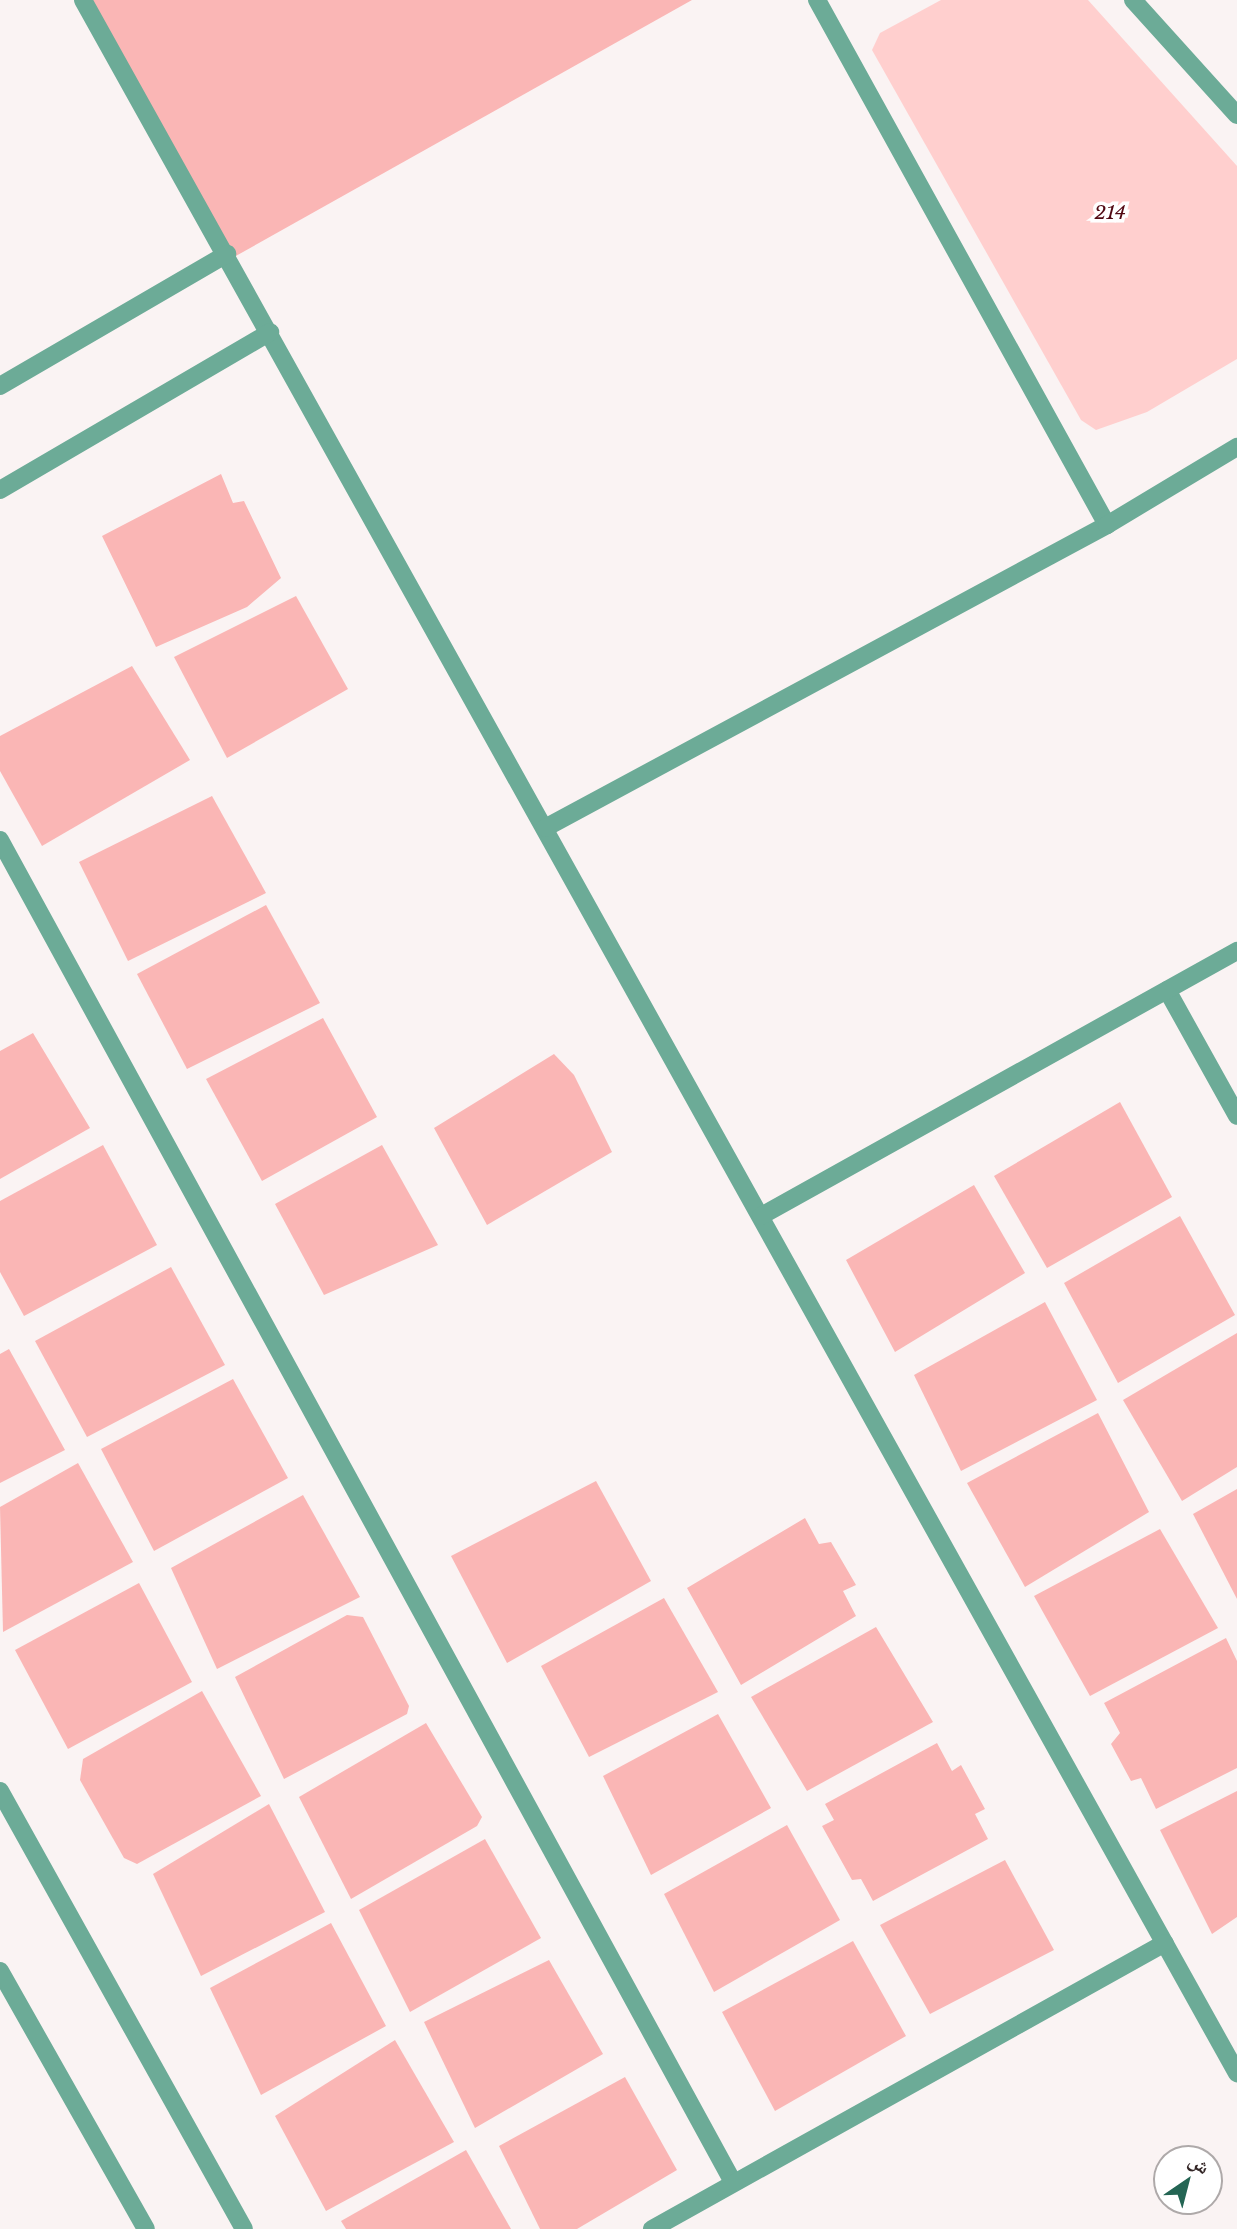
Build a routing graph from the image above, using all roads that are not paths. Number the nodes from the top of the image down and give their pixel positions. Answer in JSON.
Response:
{"nodes":[{"id":1,"x":83,"y":0,"type":"edge"},
{"id":2,"x":817,"y":0,"type":"edge"},
{"id":3,"x":1133,"y":0,"type":"edge"},
{"id":4,"x":1237,"y":116,"type":"edge"},
{"id":5,"x":227,"y":254,"type":"junction"},
{"id":6,"x":270,"y":332,"type":"junction"},
{"id":7,"x":0,"y":386,"type":"edge"},
{"id":8,"x":1237,"y":447,"type":"edge"},
{"id":9,"x":0,"y":490,"type":"edge"},
{"id":10,"x":1107,"y":525,"type":"junction"},
{"id":11,"x":545,"y":828,"type":"junction"},
{"id":12,"x":0,"y":840,"type":"edge"},
{"id":13,"x":1237,"y":951,"type":"edge"},
{"id":14,"x":1167,"y":990,"type":"junction"},
{"id":15,"x":1237,"y":1116,"type":"edge"},
{"id":16,"x":761,"y":1216,"type":"junction"},
{"id":17,"x":0,"y":1791,"type":"edge"},
{"id":18,"x":1165,"y":1943,"type":"junction"},
{"id":19,"x":0,"y":1971,"type":"edge"},
{"id":20,"x":1237,"y":2073,"type":"edge"},
{"id":21,"x":733,"y":2182,"type":"junction"},
{"id":22,"x":146,"y":2229,"type":"edge"},
{"id":23,"x":244,"y":2229,"type":"edge"},
{"id":24,"x":652,"y":2229,"type":"edge"}],
"edges":[{"from":1,"to":5,"type":"street"},
{"from":2,"to":10,"type":"street"},
{"from":3,"to":4,"type":"street"},
{"from":5,"to":6,"type":"street"},
{"from":5,"to":7,"type":"street"},
{"from":6,"to":9,"type":"street"},
{"from":6,"to":11,"type":"street"},
{"from":8,"to":10,"type":"street"},
{"from":10,"to":11,"type":"street"},
{"from":11,"to":16,"type":"street"},
{"from":12,"to":21,"type":"street"},
{"from":13,"to":14,"type":"street"},
{"from":14,"to":15,"type":"street"},
{"from":14,"to":16,"type":"street"},
{"from":16,"to":18,"type":"street"},
{"from":17,"to":23,"type":"street"},
{"from":18,"to":20,"type":"street"},
{"from":18,"to":21,"type":"street"},
{"from":19,"to":22,"type":"street"},
{"from":21,"to":24,"type":"street"}]}
